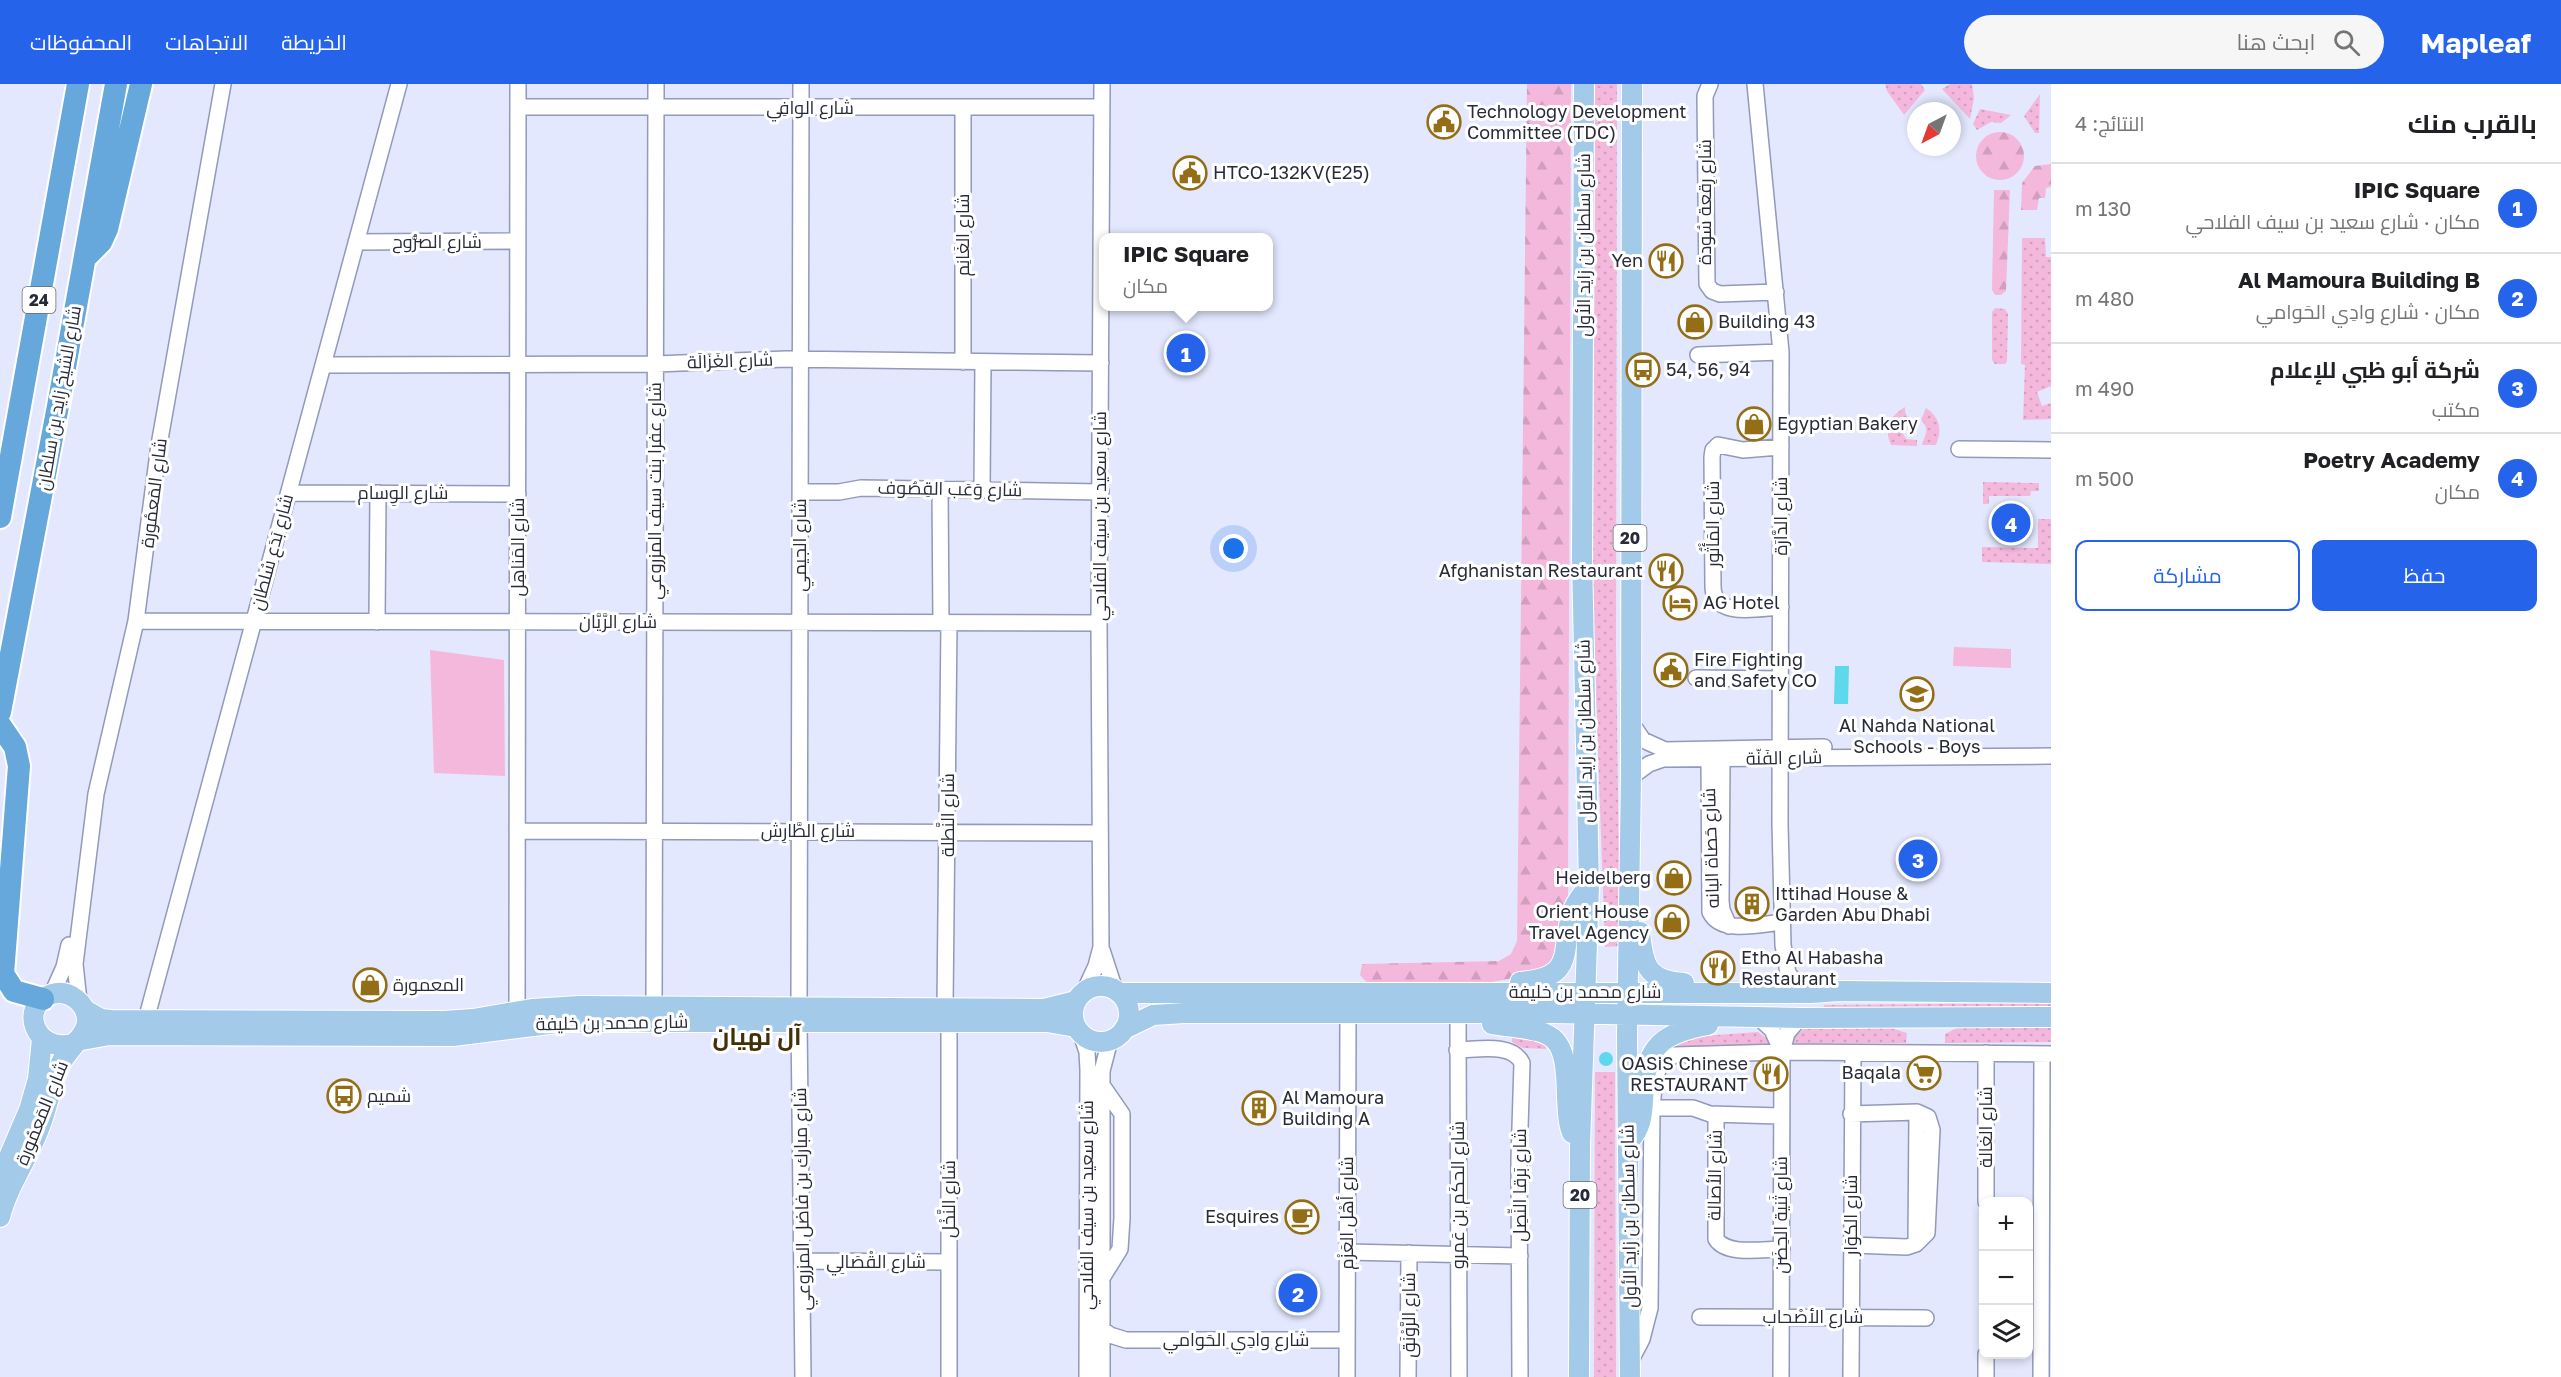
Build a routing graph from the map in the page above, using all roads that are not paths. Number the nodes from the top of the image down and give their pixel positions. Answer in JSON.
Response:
{"nodes":[{"id":1,"x":78,"y":84,"type":"edge"},
{"id":2,"x":116,"y":84,"type":"edge"},
{"id":3,"x":141,"y":84,"type":"edge"},
{"id":4,"x":223,"y":84,"type":"edge"},
{"id":5,"x":399,"y":84,"type":"edge"},
{"id":6,"x":518,"y":84,"type":"edge"},
{"id":7,"x":656,"y":84,"type":"edge"},
{"id":8,"x":801,"y":84,"type":"edge"},
{"id":9,"x":1102,"y":84,"type":"edge"},
{"id":10,"x":1584,"y":84,"type":"edge"},
{"id":11,"x":1632,"y":84,"type":"edge"},
{"id":12,"x":1710,"y":84,"type":"edge"},
{"id":13,"x":1755,"y":84,"type":"edge"},
{"id":14,"x":656,"y":106,"type":"junction"},
{"id":15,"x":518,"y":107,"type":"junction"},
{"id":16,"x":1102,"y":107,"type":"junction"},
{"id":17,"x":801,"y":108,"type":"junction"},
{"id":18,"x":963,"y":109,"type":"junction"},
{"id":19,"x":1102,"y":233,"type":"edge"},
{"id":20,"x":518,"y":241,"type":"junction"},
{"id":21,"x":356,"y":242,"type":"junction"},
{"id":22,"x":85,"y":258,"type":"junction"},
{"id":23,"x":1776,"y":292,"type":"junction"},
{"id":24,"x":1101,"y":311,"type":"edge"},
{"id":25,"x":1781,"y":352,"type":"junction"},
{"id":26,"x":1698,"y":355,"type":"dead end"},
{"id":27,"x":801,"y":360,"type":"junction"},
{"id":28,"x":963,"y":362,"type":"junction"},
{"id":29,"x":983,"y":362,"type":"junction"},
{"id":30,"x":1101,"y":363,"type":"junction"},
{"id":31,"x":518,"y":364,"type":"junction"},
{"id":32,"x":656,"y":364,"type":"junction"},
{"id":33,"x":324,"y":365,"type":"junction"},
{"id":34,"x":1781,"y":447,"type":"junction"},
{"id":35,"x":1959,"y":449,"type":"dead end"},
{"id":36,"x":2051,"y":450,"type":"edge"},
{"id":37,"x":940,"y":489,"type":"junction"},
{"id":38,"x":982,"y":489,"type":"junction"},
{"id":39,"x":800,"y":492,"type":"junction"},
{"id":40,"x":1101,"y":492,"type":"junction"},
{"id":41,"x":289,"y":493,"type":"junction"},
{"id":42,"x":378,"y":493,"type":"junction"},
{"id":43,"x":518,"y":494,"type":"junction"},
{"id":44,"x":0,"y":517,"type":"edge"},
{"id":45,"x":1781,"y":607,"type":"junction"},
{"id":46,"x":136,"y":621,"type":"junction"},
{"id":47,"x":253,"y":621,"type":"junction"},
{"id":48,"x":377,"y":622,"type":"junction"},
{"id":49,"x":518,"y":622,"type":"junction"},
{"id":50,"x":655,"y":622,"type":"junction"},
{"id":51,"x":800,"y":622,"type":"junction"},
{"id":52,"x":945,"y":623,"type":"junction"},
{"id":53,"x":1100,"y":623,"type":"junction"},
{"id":54,"x":1696,"y":678,"type":"dead end"},
{"id":55,"x":1780,"y":679,"type":"junction"},
{"id":56,"x":0,"y":712,"type":"edge"},
{"id":57,"x":1630,"y":720,"type":"junction"},
{"id":58,"x":0,"y":725,"type":"edge"},
{"id":59,"x":1824,"y":747,"type":"dead end"},
{"id":60,"x":1780,"y":753,"type":"junction"},
{"id":61,"x":2051,"y":756,"type":"edge"},
{"id":62,"x":1715,"y":759,"type":"junction"},
{"id":63,"x":1631,"y":777,"type":"junction"},
{"id":64,"x":517,"y":831,"type":"junction"},
{"id":65,"x":655,"y":831,"type":"junction"},
{"id":66,"x":799,"y":831,"type":"junction"},
{"id":67,"x":949,"y":831,"type":"junction"},
{"id":68,"x":1100,"y":833,"type":"junction"},
{"id":69,"x":1589,"y":886,"type":"junction"},
{"id":70,"x":1629,"y":891,"type":"junction"},
{"id":71,"x":81,"y":902,"type":"junction"},
{"id":72,"x":1782,"y":922,"type":"junction"},
{"id":73,"x":1101,"y":947,"type":"junction"},
{"id":74,"x":1117,"y":992,"type":"junction"},
{"id":75,"x":1586,"y":992,"type":"junction"},
{"id":76,"x":1629,"y":992,"type":"junction"},
{"id":77,"x":1670,"y":992,"type":"junction"},
{"id":78,"x":1458,"y":993,"type":"junction"},
{"id":79,"x":1745,"y":993,"type":"junction"},
{"id":80,"x":1803,"y":993,"type":"junction"},
{"id":81,"x":2051,"y":993,"type":"edge"},
{"id":82,"x":48,"y":997,"type":"junction"},
{"id":83,"x":1080,"y":997,"type":"junction"},
{"id":84,"x":82,"y":1006,"type":"junction"},
{"id":85,"x":654,"y":1006,"type":"junction"},
{"id":86,"x":517,"y":1011,"type":"junction"},
{"id":87,"x":1348,"y":1013,"type":"junction"},
{"id":88,"x":1458,"y":1013,"type":"junction"},
{"id":89,"x":799,"y":1014,"type":"junction"},
{"id":90,"x":947,"y":1014,"type":"junction"},
{"id":91,"x":1585,"y":1014,"type":"junction"},
{"id":92,"x":1628,"y":1015,"type":"junction"},
{"id":93,"x":1668,"y":1016,"type":"junction"},
{"id":94,"x":1752,"y":1017,"type":"junction"},
{"id":95,"x":2051,"y":1017,"type":"edge"},
{"id":96,"x":1800,"y":1018,"type":"junction"},
{"id":97,"x":146,"y":1020,"type":"junction"},
{"id":98,"x":1079,"y":1030,"type":"junction"},
{"id":99,"x":1117,"y":1035,"type":"junction"},
{"id":100,"x":42,"y":1039,"type":"junction"},
{"id":101,"x":74,"y":1042,"type":"junction"},
{"id":102,"x":1457,"y":1050,"type":"junction"},
{"id":103,"x":1782,"y":1052,"type":"junction"},
{"id":104,"x":1853,"y":1053,"type":"junction"},
{"id":105,"x":1986,"y":1053,"type":"junction"},
{"id":106,"x":2046,"y":1054,"type":"edge"},
{"id":107,"x":1652,"y":1108,"type":"junction"},
{"id":108,"x":1716,"y":1114,"type":"junction"},
{"id":109,"x":1851,"y":1114,"type":"junction"},
{"id":110,"x":1781,"y":1116,"type":"junction"},
{"id":111,"x":1629,"y":1142,"type":"junction"},
{"id":112,"x":1580,"y":1145,"type":"junction"},
{"id":113,"x":0,"y":1178,"type":"edge"},
{"id":114,"x":1986,"y":1197,"type":"edge"},
{"id":115,"x":0,"y":1217,"type":"edge"},
{"id":116,"x":1851,"y":1245,"type":"junction"},
{"id":117,"x":1782,"y":1249,"type":"junction"},
{"id":118,"x":1348,"y":1252,"type":"junction"},
{"id":119,"x":1409,"y":1253,"type":"junction"},
{"id":120,"x":1458,"y":1255,"type":"junction"},
{"id":121,"x":1520,"y":1256,"type":"junction"},
{"id":122,"x":804,"y":1261,"type":"junction"},
{"id":123,"x":949,"y":1262,"type":"junction"},
{"id":124,"x":1700,"y":1317,"type":"dead end"},
{"id":125,"x":1782,"y":1317,"type":"junction"},
{"id":126,"x":1851,"y":1317,"type":"junction"},
{"id":127,"x":1926,"y":1318,"type":"dead end"},
{"id":128,"x":1101,"y":1328,"type":"junction"},
{"id":129,"x":1126,"y":1340,"type":"junction"},
{"id":130,"x":1346,"y":1340,"type":"junction"},
{"id":131,"x":1101,"y":1354,"type":"junction"},
{"id":132,"x":1986,"y":1359,"type":"edge"},
{"id":133,"x":1630,"y":1368,"type":"edge"},
{"id":134,"x":803,"y":1377,"type":"edge"},
{"id":135,"x":949,"y":1377,"type":"edge"},
{"id":136,"x":1087,"y":1377,"type":"edge"},
{"id":137,"x":1101,"y":1377,"type":"edge"},
{"id":138,"x":1347,"y":1377,"type":"edge"},
{"id":139,"x":1408,"y":1377,"type":"edge"},
{"id":140,"x":1459,"y":1377,"type":"edge"},
{"id":141,"x":1520,"y":1377,"type":"edge"},
{"id":142,"x":1580,"y":1377,"type":"edge"},
{"id":143,"x":1781,"y":1377,"type":"edge"},
{"id":144,"x":1851,"y":1377,"type":"edge"},
{"id":145,"x":1986,"y":1377,"type":"edge"},
{"id":146,"x":2041,"y":1377,"type":"edge"}],
"edges":[{"from":1,"to":44,"type":"highway","name":"شارع الشيخ زايد بن سلطان","number":"24"},
{"from":2,"to":22,"type":"highway","name":"شارع الشيخ زايد بن سلطان","number":"24"},
{"from":3,"to":22,"type":"highway"},
{"from":4,"to":46,"type":"street","name":"شارع المَعمُورة"},
{"from":5,"to":21,"type":"street","name":"شارع بَدَع سُلطان"},
{"from":6,"to":15,"type":"street","name":"شارع المَناهِل"},
{"from":7,"to":14,"type":"street","name":"شارع عفرا بنت سيف المزروعي"},
{"from":8,"to":17,"type":"street","name":"شارع الجيمي"},
{"from":9,"to":16,"type":"street","name":"شارع سعيد بن سيف الفلاحي"},
{"from":10,"to":69,"type":"main road","name":"شارع سلطان بن زايد الأول","number":"20"},
{"from":11,"to":57,"type":"main road","name":"شارع سلطان بن زايد الأول","number":"20"},
{"from":12,"to":23,"type":"street","name":"شارع رِقعة سُودة"},
{"from":13,"to":23,"type":"street","name":"شارع الدَّارَة"},
{"from":14,"to":15,"type":"street","name":"شارع الوافِي"},
{"from":14,"to":17,"type":"street","name":"شارع الوافِي"},
{"from":14,"to":32,"type":"street","name":"شارع عفرا بنت سيف المزروعي"},
{"from":15,"to":20,"type":"street","name":"شارع المَناهِل"},
{"from":16,"to":18,"type":"street","name":"شارع الوافِي"},
{"from":16,"to":19,"type":"street","name":"شارع سعيد بن سيف الفلاحي"},
{"from":17,"to":18,"type":"street","name":"شارع الوافِي"},
{"from":17,"to":27,"type":"street","name":"شارع الجيمي"},
{"from":18,"to":28,"type":"street","name":"شارع الغَانِم"},
{"from":20,"to":21,"type":"street","name":"شارع الصُّرُوح"},
{"from":20,"to":31,"type":"street","name":"شارع المَناهِل"},
{"from":21,"to":33,"type":"street","name":"شارع بَدَع سُلطان"},
{"from":22,"to":56,"type":"highway","name":"شارع الشيخ زايد بن سلطان","number":"24"},
{"from":23,"to":25,"type":"street","name":"شارع الدَّارَة"},
{"from":24,"to":30,"type":"street","name":"شارع سعيد بن سيف الفلاحي"},
{"from":25,"to":26,"type":"street"},
{"from":25,"to":34,"type":"street","name":"شارع الدَّارَة"},
{"from":27,"to":28,"type":"street","name":"شارع الغَزَالَة"},
{"from":27,"to":32,"type":"street","name":"شارع الغَزَالَة"},
{"from":27,"to":39,"type":"street","name":"شارع الجيمي"},
{"from":28,"to":29,"type":"street","name":"شارع الغَزَالَة"},
{"from":29,"to":30,"type":"street","name":"شارع الغَزَالَة"},
{"from":29,"to":38,"type":"street"},
{"from":30,"to":40,"type":"street","name":"شارع سعيد بن سيف الفلاحي"},
{"from":31,"to":32,"type":"street","name":"شارع الغَزَالَة"},
{"from":31,"to":33,"type":"street","name":"شارع الغَزَالَة"},
{"from":31,"to":43,"type":"street","name":"شارع المَناهِل"},
{"from":32,"to":50,"type":"street","name":"شارع عفرا بنت سيف المزروعي"},
{"from":33,"to":41,"type":"street","name":"شارع بَدَع سُلطان"},
{"from":34,"to":45,"type":"street","name":"شارع الدَّارَة"},
{"from":34,"to":45,"type":"street","name":"شارع المَأْثُور"},
{"from":35,"to":36,"type":"street"},
{"from":37,"to":38,"type":"street","name":"شارع وَعَب القِصُوف"},
{"from":37,"to":39,"type":"street","name":"شارع وَعَب القِصُوف"},
{"from":37,"to":52,"type":"street","name":"شارع النَّطلة"},
{"from":38,"to":40,"type":"street","name":"شارع وَعَب القِصُوف"},
{"from":39,"to":51,"type":"street","name":"شارع الجيمي"},
{"from":40,"to":53,"type":"street","name":"شارع سعيد بن سيف الفلاحي"},
{"from":41,"to":42,"type":"street","name":"شارع الوِسام"},
{"from":41,"to":47,"type":"street","name":"شارع بَدَع سُلطان"},
{"from":42,"to":43,"type":"street","name":"شارع الوِسام"},
{"from":42,"to":48,"type":"street"},
{"from":43,"to":49,"type":"street","name":"شارع المَناهِل"},
{"from":45,"to":55,"type":"street","name":"شارع الدَّارَة"},
{"from":46,"to":47,"type":"street","name":"شارع الرَّيَّان"},
{"from":46,"to":71,"type":"street","name":"شارع المَعمُورة"},
{"from":47,"to":48,"type":"street","name":"شارع الرَّيَّان"},
{"from":47,"to":97,"type":"street","name":"شارع بَدَع سُلطان"},
{"from":48,"to":49,"type":"street","name":"شارع الرَّيَّان"},
{"from":49,"to":50,"type":"street","name":"شارع الرَّيَّان"},
{"from":49,"to":64,"type":"street","name":"شارع المَناهِل"},
{"from":50,"to":51,"type":"street","name":"شارع الرَّيَّان"},
{"from":50,"to":65,"type":"street","name":"شارع عفرا بنت سيف المزروعي"},
{"from":51,"to":52,"type":"street","name":"شارع الرَّيَّان"},
{"from":51,"to":66,"type":"street","name":"شارع الجيمي"},
{"from":52,"to":53,"type":"street","name":"شارع الرَّيَّان"},
{"from":52,"to":67,"type":"street","name":"شارع النَّطلة"},
{"from":53,"to":68,"type":"street","name":"شارع سعيد بن سيف الفلاحي"},
{"from":54,"to":55,"type":"street"},
{"from":55,"to":60,"type":"street","name":"شارع الدَّارَة"},
{"from":57,"to":60,"type":"street","name":"شارع الفَنّة"},
{"from":57,"to":63,"type":"main road","name":"شارع سلطان بن زايد الأول","number":"20"},
{"from":58,"to":82,"type":"highway"},
{"from":59,"to":60,"type":"street","name":"شارع الفَنّة"},
{"from":60,"to":61,"type":"street","name":"شارع الفَنّة"},
{"from":60,"to":62,"type":"street","name":"شارع الفَنّة"},
{"from":60,"to":72,"type":"street","name":"شارع الدَّارَة"},
{"from":62,"to":63,"type":"street","name":"شارع الفَنّة"},
{"from":62,"to":72,"type":"street","name":"شارع حَصاة البانه"},
{"from":63,"to":70,"type":"main road","name":"شارع سلطان بن زايد الأول","number":"20"},
{"from":64,"to":65,"type":"street","name":"شارع الطَّارِش"},
{"from":64,"to":86,"type":"street","name":"شارع المَناهِل"},
{"from":65,"to":66,"type":"street","name":"شارع الطَّارِش"},
{"from":65,"to":85,"type":"street","name":"شارع عفرا بنت سيف المزروعي"},
{"from":66,"to":67,"type":"street","name":"شارع الطَّارِش"},
{"from":66,"to":89,"type":"street","name":"شارع الجيمي"},
{"from":67,"to":68,"type":"street","name":"شارع الطَّارِش"},
{"from":67,"to":90,"type":"street","name":"شارع النَّطلة"},
{"from":68,"to":73,"type":"street","name":"شارع سعيد بن سيف الفلاحي"},
{"from":69,"to":75,"type":"main road","name":"شارع سلطان بن زايد الأول","number":"20"},
{"from":69,"to":78,"type":"main road"},
{"from":70,"to":76,"type":"main road","name":"شارع سلطان بن زايد الأول","number":"20"},
{"from":70,"to":79,"type":"main road"},
{"from":71,"to":82,"type":"street","name":"شارع المَعمُورة"},
{"from":71,"to":84,"type":"street","name":"شارع المَعمُورة"},
{"from":72,"to":80,"type":"street","name":"شارع الدَّارَة"},
{"from":73,"to":74,"type":"street","name":"شارع سعيد بن سيف الفلاحي"},
{"from":73,"to":83,"type":"street","name":"شارع سعيد بن سيف الفلاحي"},
{"from":74,"to":78,"type":"main road","name":"شارع محمد بن خليفة"},
{"from":74,"to":83,"type":"main road"},
{"from":74,"to":99,"type":"main road"},
{"from":75,"to":76,"type":"main road","name":"شارع محمد بن خليفة"},
{"from":75,"to":78,"type":"main road","name":"شارع محمد بن خليفة"},
{"from":75,"to":91,"type":"main road","name":"شارع سلطان بن زايد الأول","number":"20"},
{"from":76,"to":77,"type":"main road","name":"شارع محمد بن خليفة"},
{"from":76,"to":92,"type":"main road","name":"شارع سلطان بن زايد الأول","number":"20"},
{"from":77,"to":79,"type":"main road","name":"شارع محمد بن خليفة"},
{"from":77,"to":93,"type":"main road"},
{"from":79,"to":80,"type":"main road","name":"شارع محمد بن خليفة"},
{"from":80,"to":81,"type":"main road","name":"شارع محمد بن خليفة"},
{"from":82,"to":84,"type":"main road"},
{"from":82,"to":100,"type":"main road"},
{"from":83,"to":90,"type":"main road","name":"شارع محمد بن خليفة"},
{"from":83,"to":98,"type":"main road"},
{"from":84,"to":97,"type":"main road","name":"شارع محمد بن خليفة"},
{"from":84,"to":101,"type":"main road"},
{"from":85,"to":86,"type":"main road","name":"شارع محمد بن خليفة"},
{"from":85,"to":89,"type":"main road","name":"شارع محمد بن خليفة"},
{"from":86,"to":97,"type":"main road","name":"شارع محمد بن خليفة"},
{"from":87,"to":88,"type":"main road","name":"شارع محمد بن خليفة"},
{"from":87,"to":99,"type":"main road","name":"شارع محمد بن خليفة"},
{"from":87,"to":118,"type":"street","name":"شارع أهْل العَزْم"},
{"from":88,"to":91,"type":"main road","name":"شارع محمد بن خليفة"},
{"from":88,"to":102,"type":"street","name":"شارع الحكَم بن عَمرو"},
{"from":88,"to":112,"type":"main road"},
{"from":89,"to":90,"type":"main road","name":"شارع محمد بن خليفة"},
{"from":89,"to":101,"type":"main road","name":"شارع محمد بن خليفة"},
{"from":89,"to":122,"type":"street","name":"شارع مبارك بن فاضل المزروعي"},
{"from":90,"to":98,"type":"main road","name":"شارع محمد بن خليفة"},
{"from":90,"to":123,"type":"street","name":"شارع النَّخْل"},
{"from":91,"to":92,"type":"main road","name":"شارع محمد بن خليفة"},
{"from":91,"to":112,"type":"main road","name":"شارع سلطان بن زايد الأول","number":"20"},
{"from":92,"to":93,"type":"main road","name":"شارع محمد بن خليفة"},
{"from":92,"to":111,"type":"main road","name":"شارع سلطان بن زايد الأول","number":"20"},
{"from":93,"to":94,"type":"main road","name":"شارع محمد بن خليفة"},
{"from":94,"to":96,"type":"main road","name":"شارع محمد بن خليفة"},
{"from":94,"to":103,"type":"street"},
{"from":94,"to":111,"type":"main road"},
{"from":95,"to":96,"type":"main road","name":"شارع محمد بن خليفة"},
{"from":96,"to":103,"type":"street","name":"شارع ثَنية الحِضَن"},
{"from":98,"to":99,"type":"main road"},
{"from":98,"to":136,"type":"street","name":"شارع سعيد بن سيف الفلاحي"},
{"from":99,"to":128,"type":"street","name":"شارع سعيد بن سيف الفلاحي"},
{"from":100,"to":101,"type":"main road"},
{"from":100,"to":113,"type":"main road","name":"شارع المَعمُورة"},
{"from":101,"to":115,"type":"main road","name":"شارع المَعمُورة"},
{"from":102,"to":120,"type":"street","name":"شارع الحكَم بن عَمرو"},
{"from":102,"to":121,"type":"street","name":"شارع بَرقا النِّصِل"},
{"from":103,"to":104,"type":"street"},
{"from":103,"to":107,"type":"street"},
{"from":103,"to":110,"type":"street","name":"شارع ثَنية الحِضَن"},
{"from":104,"to":105,"type":"street"},
{"from":104,"to":109,"type":"street","name":"شارع الكوَار"},
{"from":105,"to":106,"type":"street"},
{"from":105,"to":114,"type":"street","name":"شارع الغالة"},
{"from":106,"to":146,"type":"street"},
{"from":107,"to":108,"type":"street"},
{"from":107,"to":133,"type":"street"},
{"from":108,"to":110,"type":"street"},
{"from":108,"to":117,"type":"street","name":"شارع الأصالة"},
{"from":109,"to":116,"type":"street","name":"شارع الكوَار"},
{"from":109,"to":116,"type":"street"},
{"from":110,"to":117,"type":"street","name":"شارع ثَنية الحِضَن"},
{"from":111,"to":133,"type":"main road","name":"شارع سلطان بن زايد الأول","number":"20"},
{"from":112,"to":142,"type":"main road","name":"شارع سلطان بن زايد الأول","number":"20"},
{"from":116,"to":126,"type":"street","name":"شارع الكوَار"},
{"from":117,"to":125,"type":"street","name":"شارع ثَنية الحِضَن"},
{"from":118,"to":119,"type":"street"},
{"from":118,"to":130,"type":"street","name":"شارع أهْل العَزْم"},
{"from":119,"to":120,"type":"street"},
{"from":119,"to":139,"type":"street","name":"شارع الرَّوْنَق"},
{"from":120,"to":121,"type":"street"},
{"from":120,"to":140,"type":"street","name":"شارع الحكَم بن عَمرو"},
{"from":121,"to":141,"type":"street","name":"شارع بَرقا النِّصِل"},
{"from":122,"to":123,"type":"street","name":"شارع القْصَالِي"},
{"from":122,"to":134,"type":"street","name":"شارع مبارك بن فاضل المزروعي"},
{"from":123,"to":135,"type":"street","name":"شارع النَّخْل"},
{"from":124,"to":125,"type":"street","name":"شارع الأصْحاب"},
{"from":125,"to":126,"type":"street","name":"شارع الأصْحاب"},
{"from":125,"to":143,"type":"street","name":"شارع ثَنية الحِضَن"},
{"from":126,"to":127,"type":"street","name":"شارع الأصْحاب"},
{"from":126,"to":144,"type":"street","name":"شارع الكوَار"},
{"from":128,"to":129,"type":"street","name":"شارع وادِي الحَوامي"},
{"from":128,"to":131,"type":"street","name":"شارع سعيد بن سيف الفلاحي"},
{"from":129,"to":130,"type":"street","name":"شارع وادِي الحَوامي"},
{"from":129,"to":131,"type":"street","name":"شارع وادِي الحَوامي"},
{"from":130,"to":138,"type":"street","name":"شارع أهْل العَزْم"},
{"from":131,"to":137,"type":"street","name":"شارع سعيد بن سيف الفلاحي"},
{"from":132,"to":145,"type":"street"}]}
